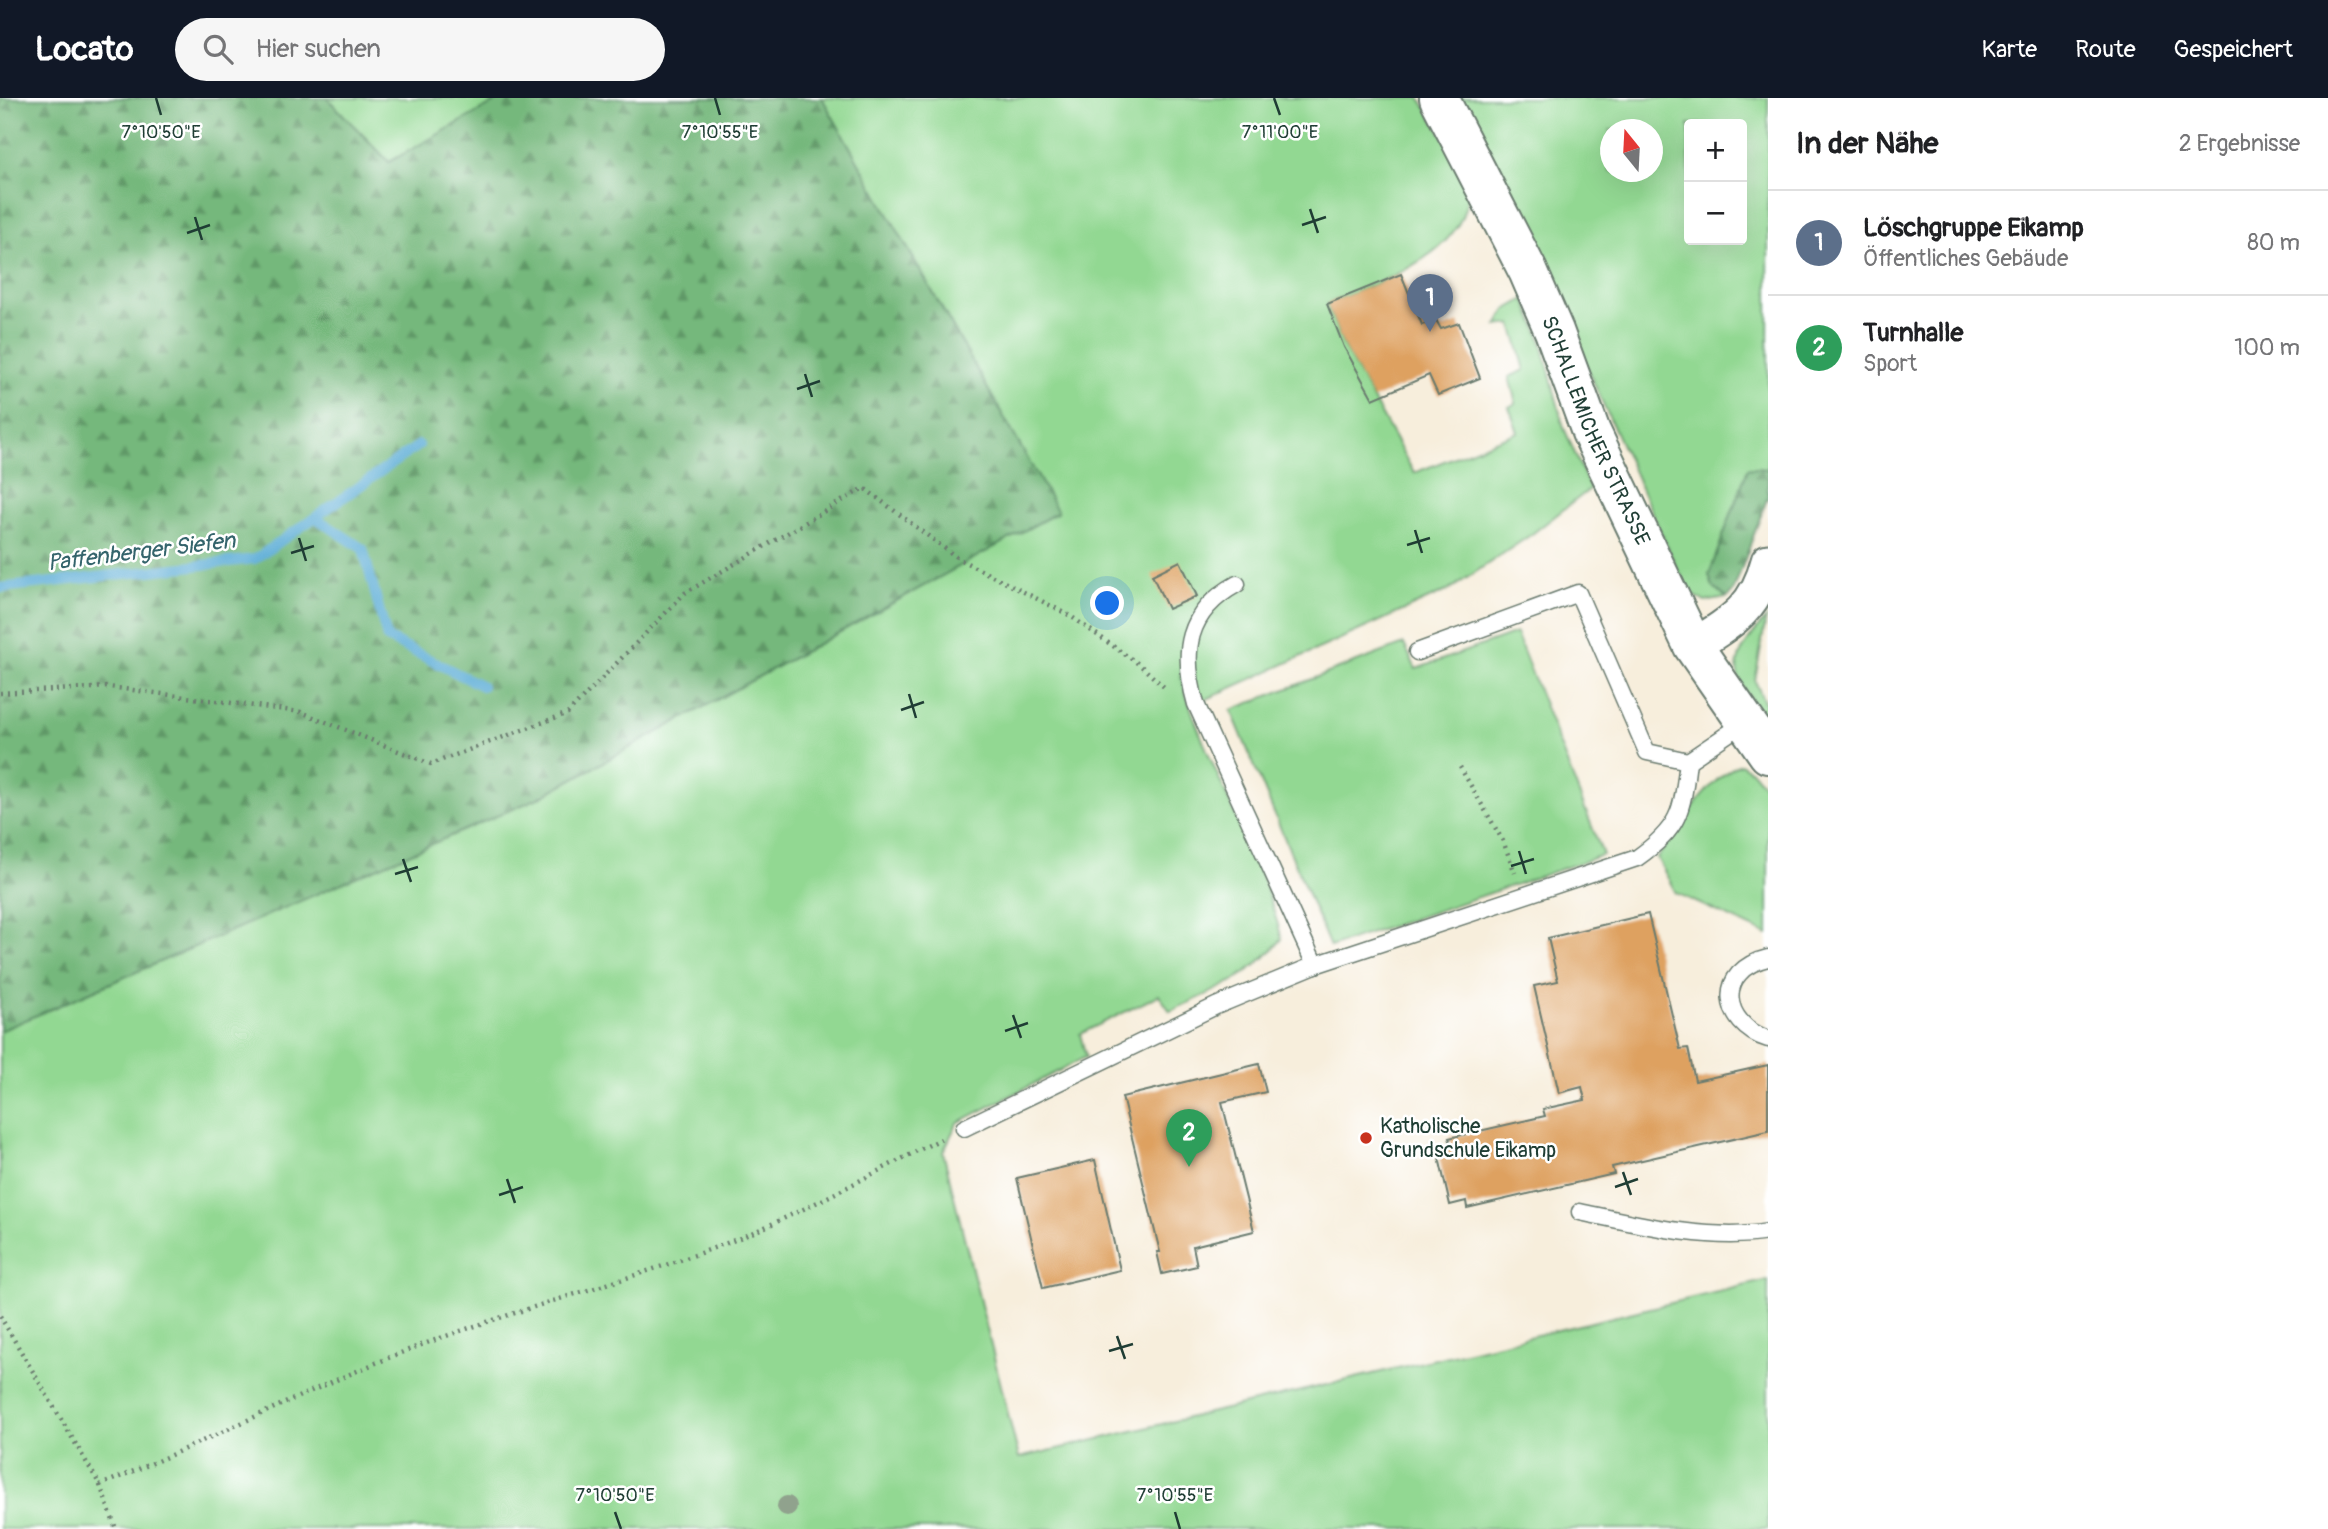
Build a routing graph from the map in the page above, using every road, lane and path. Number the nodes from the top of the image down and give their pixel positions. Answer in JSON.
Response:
{"nodes":[{"id":1,"x":1438,"y":98,"type":"edge"},
{"id":2,"x":1768,"y":561,"type":"edge"},
{"id":3,"x":1237,"y":584,"type":"dead end"},
{"id":4,"x":1693,"y":646,"type":"junction"},
{"id":5,"x":1417,"y":652,"type":"dead end"},
{"id":6,"x":0,"y":693,"type":"edge"},
{"id":7,"x":1196,"y":704,"type":"junction"},
{"id":8,"x":1744,"y":723,"type":"junction"},
{"id":9,"x":1768,"y":754,"type":"edge"},
{"id":10,"x":1688,"y":761,"type":"junction"},
{"id":11,"x":1460,"y":767,"type":"dead end"},
{"id":12,"x":1525,"y":896,"type":"junction"},
{"id":13,"x":1768,"y":958,"type":"edge"},
{"id":14,"x":1315,"y":965,"type":"junction"},
{"id":15,"x":1768,"y":1039,"type":"edge"},
{"id":16,"x":964,"y":1128,"type":"joint"},
{"id":17,"x":1580,"y":1212,"type":"dead end"},
{"id":18,"x":1768,"y":1232,"type":"edge"},
{"id":19,"x":0,"y":1317,"type":"edge"},
{"id":20,"x":100,"y":1485,"type":"junction"},
{"id":21,"x":116,"y":1529,"type":"edge"}],
"edges":[{"from":1,"to":4,"type":"street","name":"SCHALLEMICHER STRASSE"},
{"from":2,"to":4,"type":"street"},
{"from":3,"to":7,"type":"lane"},
{"from":4,"to":8,"type":"street","name":"SCHALLEMICHER STRASSE"},
{"from":5,"to":10,"type":"lane"},
{"from":6,"to":7,"type":"path"},
{"from":7,"to":14,"type":"lane"},
{"from":8,"to":9,"type":"street","name":"SCHALLEMICHER STRASSE"},
{"from":8,"to":10,"type":"lane"},
{"from":10,"to":12,"type":"lane"},
{"from":11,"to":12,"type":"path"},
{"from":12,"to":14,"type":"lane"},
{"from":13,"to":15,"type":"lane"},
{"from":14,"to":16,"type":"lane"},
{"from":16,"to":20,"type":"path"},
{"from":17,"to":18,"type":"lane"},
{"from":19,"to":20,"type":"path"},
{"from":20,"to":21,"type":"path"}]}
